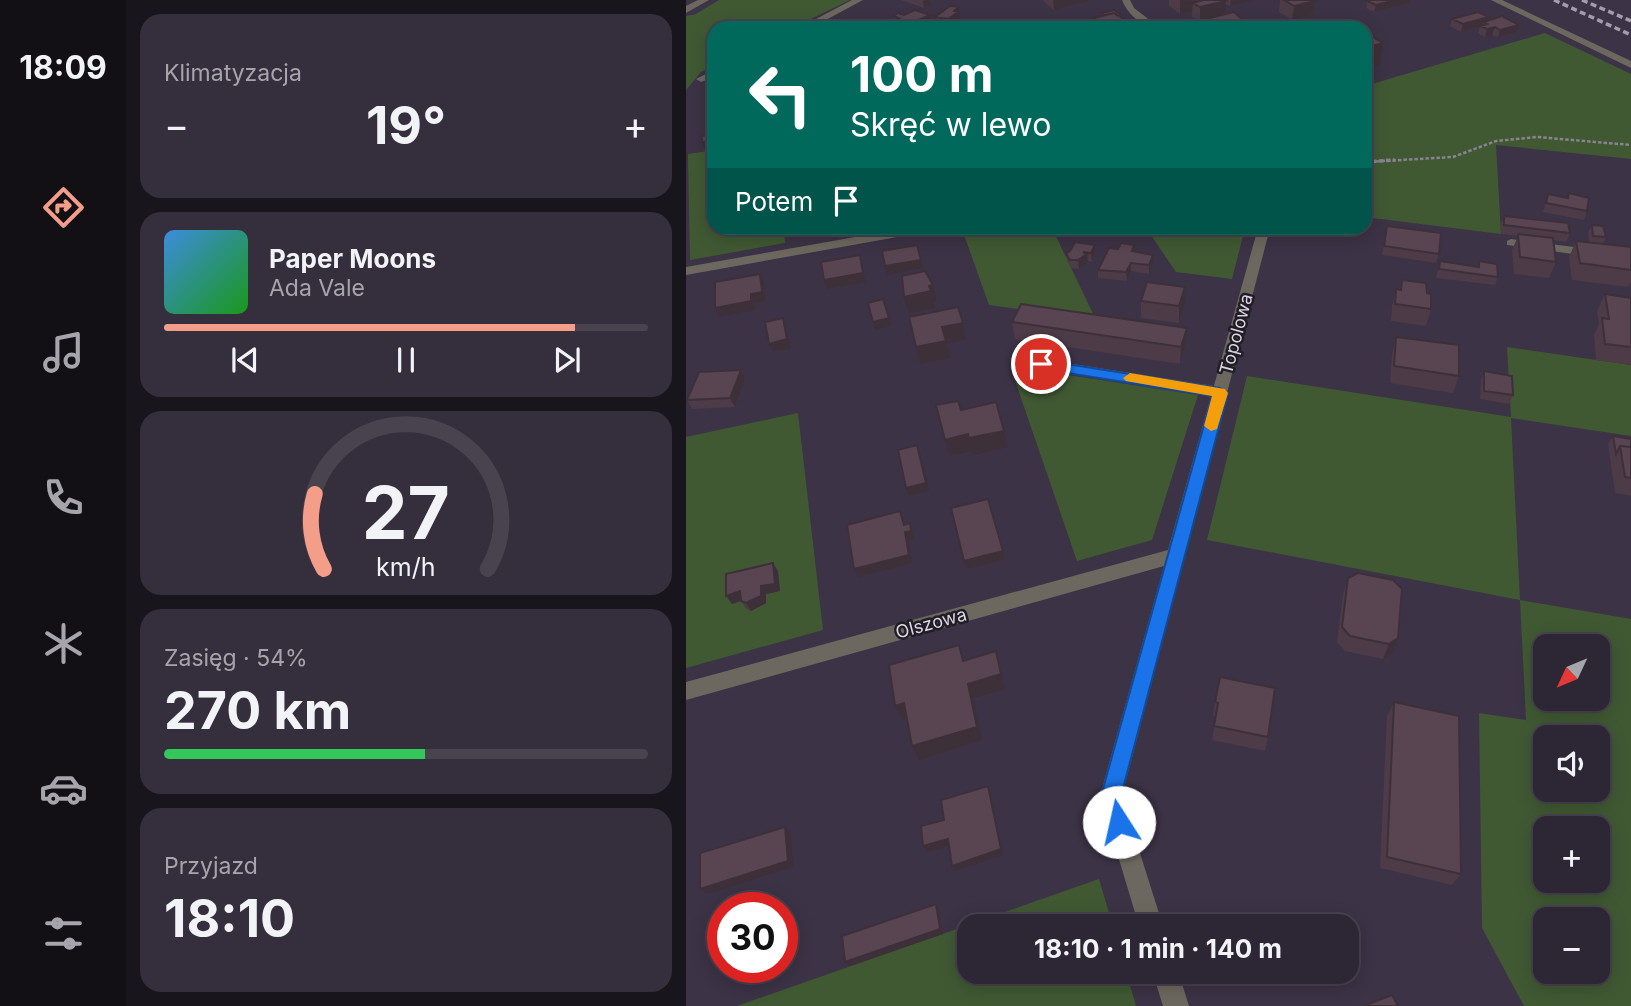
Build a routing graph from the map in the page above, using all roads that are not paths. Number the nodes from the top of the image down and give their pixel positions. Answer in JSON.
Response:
{"nodes":[{"id":1,"x":705,"y":0,"type":"edge"},
{"id":2,"x":859,"y":0,"type":"edge"},
{"id":3,"x":1126,"y":0,"type":"edge"},
{"id":4,"x":1495,"y":0,"type":"edge"},
{"id":5,"x":686,"y":10,"type":"edge"},
{"id":6,"x":818,"y":21,"type":"edge"},
{"id":7,"x":1146,"y":21,"type":"edge"},
{"id":8,"x":1631,"y":65,"type":"edge"},
{"id":9,"x":707,"y":76,"type":"edge"},
{"id":10,"x":701,"y":79,"type":"dead end"},
{"id":11,"x":886,"y":235,"type":"edge"},
{"id":12,"x":1262,"y":235,"type":"edge"},
{"id":13,"x":1511,"y":243,"type":"dead end"},
{"id":14,"x":1631,"y":258,"type":"edge"},
{"id":15,"x":686,"y":271,"type":"edge"},
{"id":16,"x":1041,"y":364,"type":"dead end"},
{"id":17,"x":1220,"y":393,"type":"junction"},
{"id":18,"x":1176,"y":555,"type":"junction"},
{"id":19,"x":686,"y":691,"type":"edge"},
{"id":20,"x":1147,"y":914,"type":"edge"},
{"id":21,"x":1169,"y":984,"type":"edge"},
{"id":22,"x":1175,"y":1006,"type":"edge"}],
"edges":[{"from":1,"to":5,"type":"street"},
{"from":2,"to":6,"type":"street"},
{"from":3,"to":7,"type":"street"},
{"from":4,"to":8,"type":"street"},
{"from":9,"to":10,"type":"street"},
{"from":11,"to":15,"type":"street"},
{"from":12,"to":17,"type":"street","name":"Topolowa"},
{"from":13,"to":14,"type":"lane"},
{"from":16,"to":17,"type":"lane"},
{"from":17,"to":18,"type":"street","name":"Topolowa"},
{"from":18,"to":19,"type":"street","name":"Olszowa"},
{"from":18,"to":20,"type":"street","name":"Topolowa"},
{"from":21,"to":22,"type":"street"}]}
